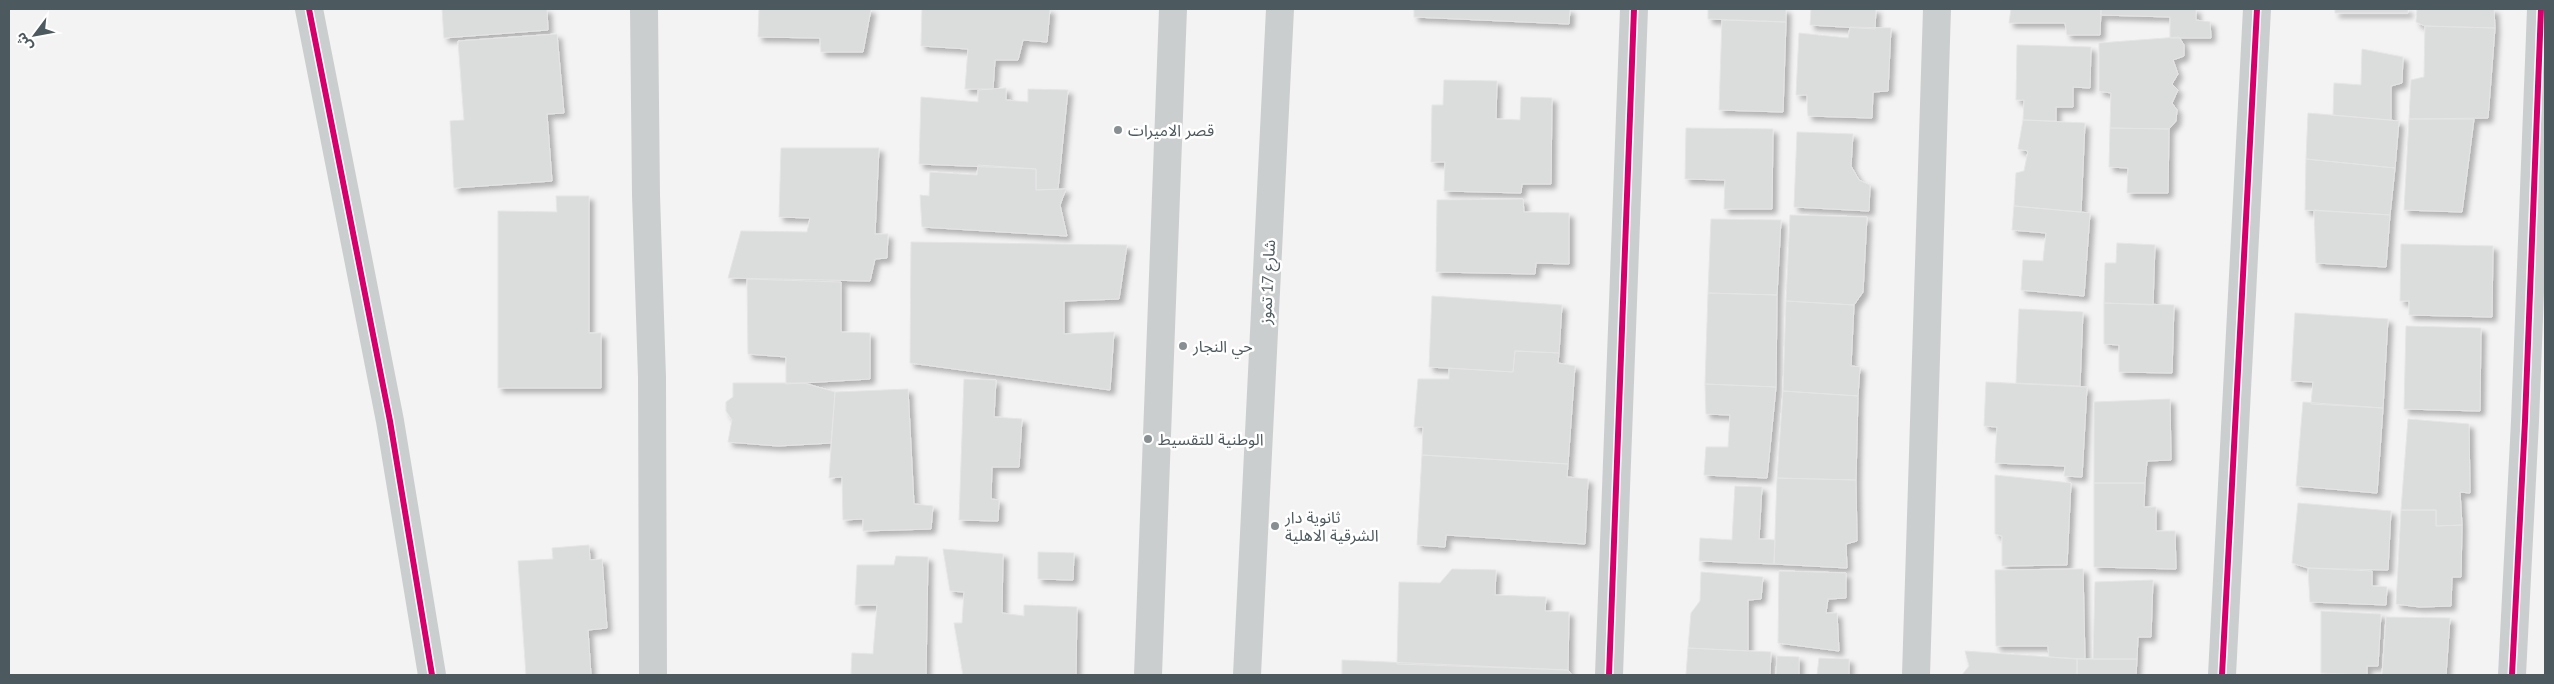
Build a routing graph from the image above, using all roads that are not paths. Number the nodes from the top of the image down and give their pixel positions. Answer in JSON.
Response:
{"nodes":[{"id":1,"x":309,"y":9,"type":"edge"},
{"id":2,"x":644,"y":9,"type":"edge"},
{"id":3,"x":1173,"y":9,"type":"edge"},
{"id":4,"x":1280,"y":9,"type":"edge"},
{"id":5,"x":1634,"y":9,"type":"edge"},
{"id":6,"x":1937,"y":9,"type":"edge"},
{"id":7,"x":2257,"y":9,"type":"edge"},
{"id":8,"x":2541,"y":9,"type":"edge"},
{"id":9,"x":2543,"y":67,"type":"edge"},
{"id":10,"x":2535,"y":418,"type":"edge"},
{"id":11,"x":432,"y":675,"type":"edge"},
{"id":12,"x":653,"y":675,"type":"edge"},
{"id":13,"x":1148,"y":675,"type":"edge"},
{"id":14,"x":1247,"y":675,"type":"edge"},
{"id":15,"x":1609,"y":675,"type":"edge"},
{"id":16,"x":1916,"y":675,"type":"edge"},
{"id":17,"x":2222,"y":675,"type":"edge"},
{"id":18,"x":2512,"y":675,"type":"edge"}],
"edges":[{"from":1,"to":11,"type":"street"},
{"from":2,"to":12,"type":"street"},
{"from":3,"to":13,"type":"street"},
{"from":4,"to":14,"type":"street","name":"شارع 17 تموز"},
{"from":5,"to":15,"type":"street"},
{"from":6,"to":16,"type":"street"},
{"from":7,"to":17,"type":"street"},
{"from":8,"to":9,"type":"street"},
{"from":9,"to":10,"type":"street"},
{"from":10,"to":18,"type":"street"}]}
